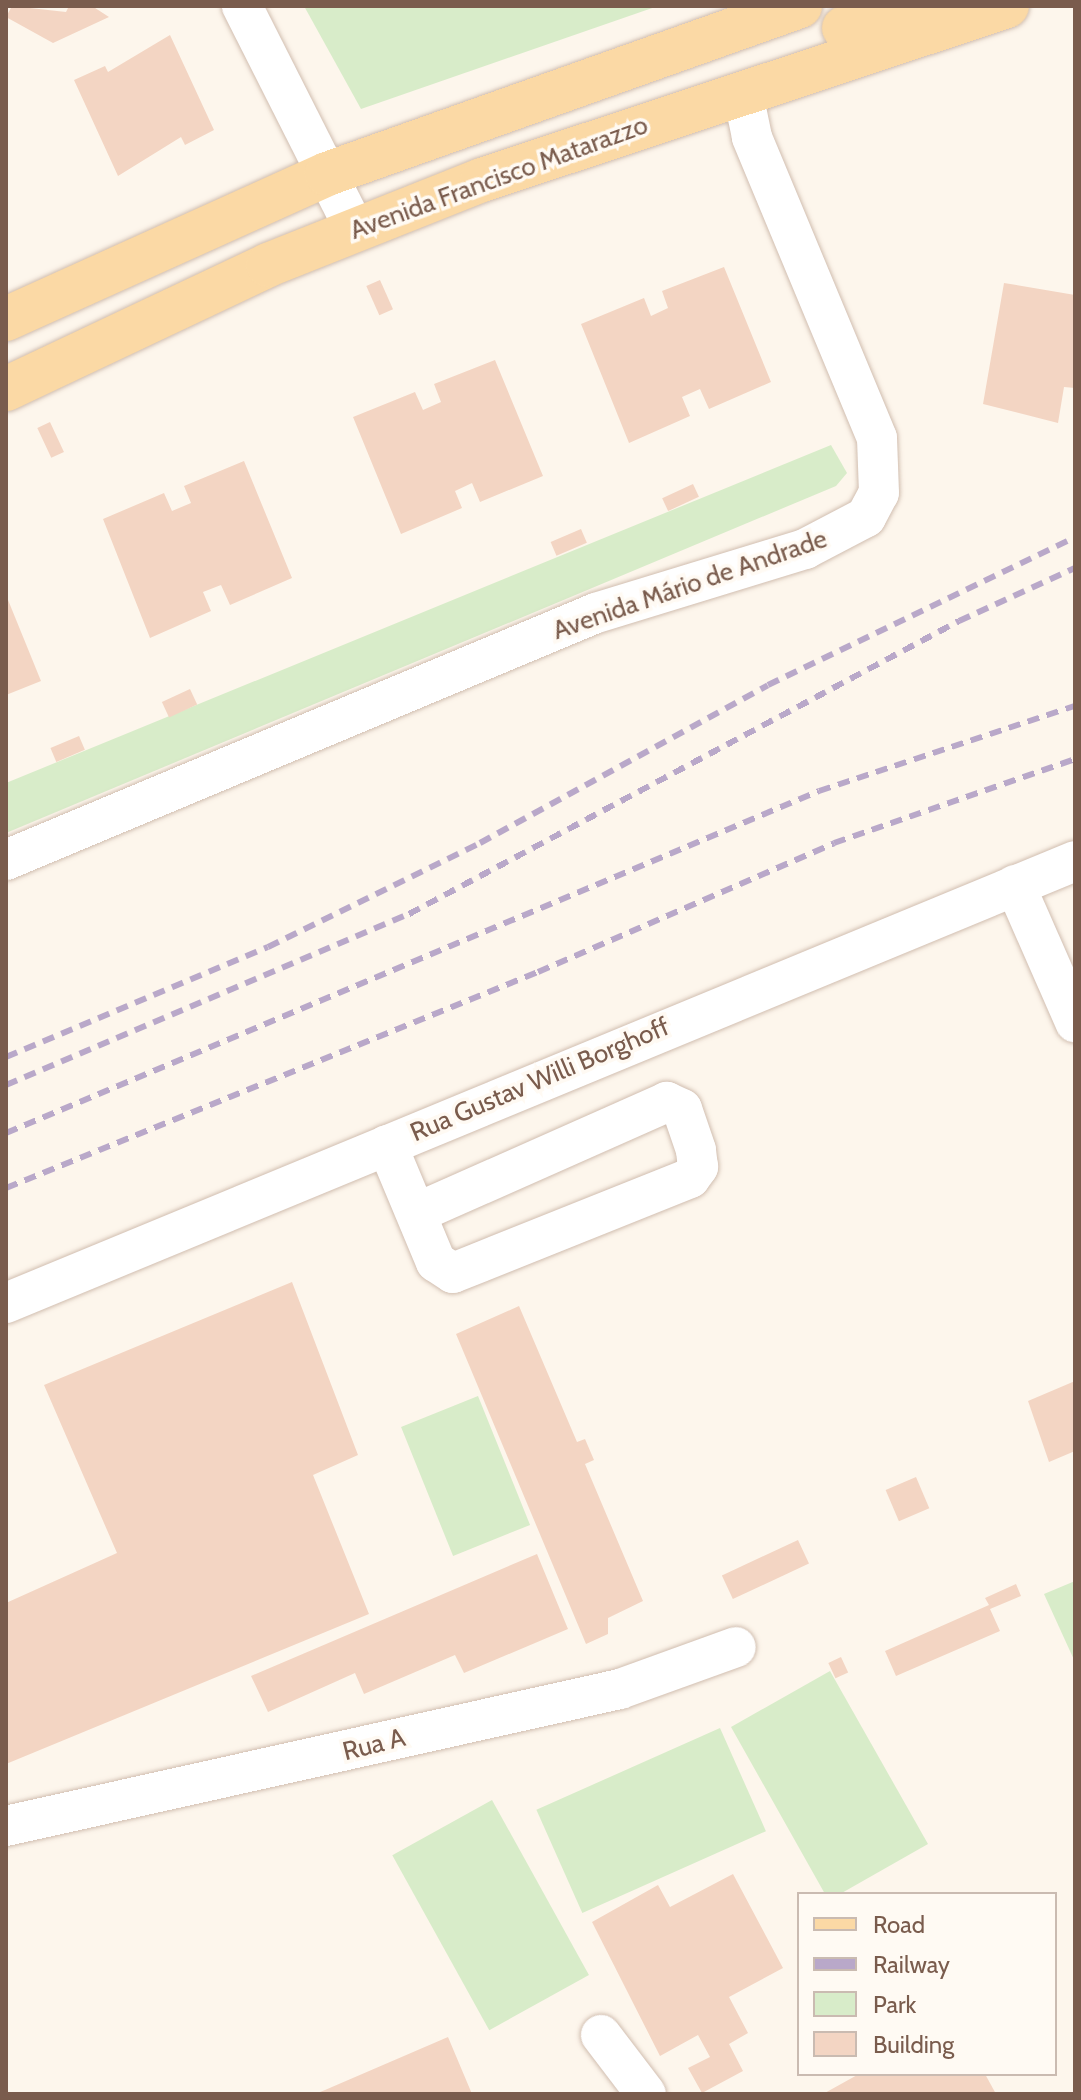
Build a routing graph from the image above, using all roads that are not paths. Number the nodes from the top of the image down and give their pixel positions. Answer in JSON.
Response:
{"nodes":[{"id":1,"x":242,"y":6,"type":"edge"},
{"id":2,"x":800,"y":6,"type":"edge"},
{"id":3,"x":910,"y":6,"type":"edge"},
{"id":4,"x":1007,"y":6,"type":"edge"},
{"id":5,"x":743,"y":94,"type":"junction"},
{"id":6,"x":327,"y":174,"type":"junction"},
{"id":7,"x":355,"y":230,"type":"junction"},
{"id":8,"x":6,"y":319,"type":"edge"},
{"id":9,"x":6,"y":389,"type":"edge"},
{"id":10,"x":6,"y":860,"type":"edge"},
{"id":11,"x":1075,"y":861,"type":"edge"},
{"id":12,"x":1015,"y":885,"type":"junction"},
{"id":13,"x":1075,"y":1022,"type":"edge"},
{"id":14,"x":387,"y":1145,"type":"junction"},
{"id":15,"x":416,"y":1213,"type":"junction"},
{"id":16,"x":6,"y":1303,"type":"edge"},
{"id":17,"x":736,"y":1647,"type":"dead end"},
{"id":18,"x":6,"y":1826,"type":"edge"},
{"id":19,"x":601,"y":2035,"type":"dead end"},
{"id":20,"x":646,"y":2094,"type":"edge"}],
"edges":[{"from":1,"to":6,"type":"street"},
{"from":2,"to":6,"type":"main road"},
{"from":3,"to":5,"type":"main road"},
{"from":4,"to":5,"type":"main road","name":"Avenida Francisco Matarazzo"},
{"from":5,"to":7,"type":"main road","name":"Avenida Francisco Matarazzo"},
{"from":5,"to":10,"type":"street","name":"Avenida Mário de Andrade"},
{"from":6,"to":7,"type":"street"},
{"from":6,"to":8,"type":"main road"},
{"from":7,"to":9,"type":"main road","name":"Avenida Francisco Matarazzo"},
{"from":11,"to":12,"type":"street","name":"Rua Gustav Willi Borghoff"},
{"from":12,"to":13,"type":"street"},
{"from":12,"to":14,"type":"street","name":"Rua Gustav Willi Borghoff"},
{"from":14,"to":15,"type":"street"},
{"from":14,"to":16,"type":"street","name":"Rua Gustav Willi Borghoff"},
{"from":15,"to":15,"type":"street"},
{"from":17,"to":18,"type":"street","name":"Rua A"},
{"from":19,"to":20,"type":"street"}]}
